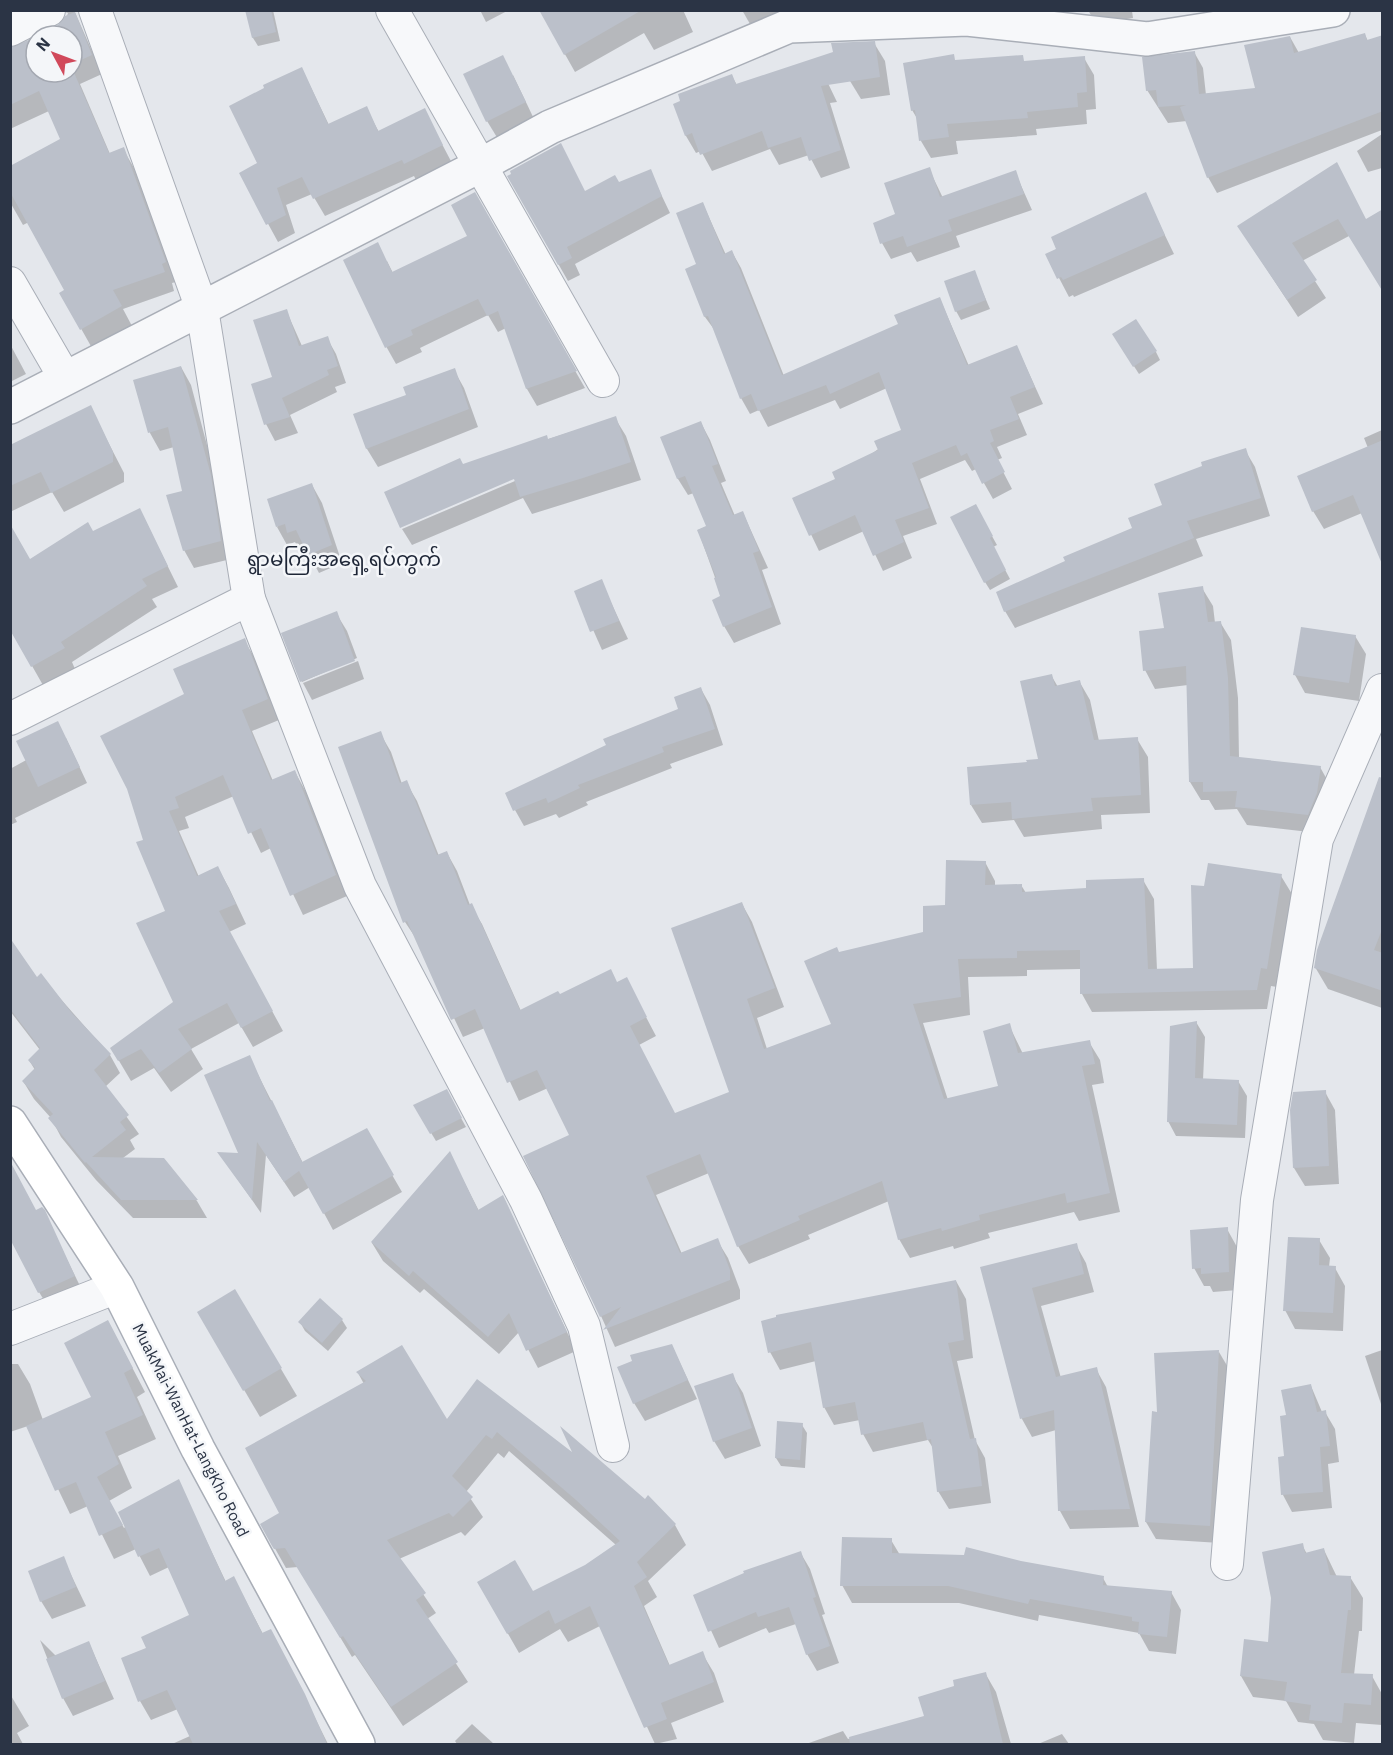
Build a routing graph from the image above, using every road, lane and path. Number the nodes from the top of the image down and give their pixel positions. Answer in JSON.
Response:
{"nodes":[{"id":1,"x":49,"y":10,"type":"edge"},
{"id":2,"x":95,"y":10,"type":"edge"},
{"id":3,"x":392,"y":10,"type":"edge"},
{"id":4,"x":1333,"y":10,"type":"edge"},
{"id":5,"x":10,"y":30,"type":"edge"},
{"id":6,"x":481,"y":165,"type":"junction"},
{"id":7,"x":10,"y":283,"type":"edge"},
{"id":8,"x":202,"y":309,"type":"junction"},
{"id":9,"x":65,"y":378,"type":"junction"},
{"id":10,"x":603,"y":381,"type":"dead end"},
{"id":11,"x":10,"y":407,"type":"edge"},
{"id":12,"x":249,"y":599,"type":"junction"},
{"id":13,"x":1383,"y":690,"type":"edge"},
{"id":14,"x":12,"y":715,"type":"edge"},
{"id":15,"x":10,"y":1123,"type":"edge"},
{"id":16,"x":117,"y":1287,"type":"junction"},
{"id":17,"x":10,"y":1329,"type":"edge"},
{"id":18,"x":613,"y":1446,"type":"dead end"},
{"id":19,"x":1227,"y":1564,"type":"dead end"},
{"id":20,"x":358,"y":1744,"type":"edge"}],
"edges":[{"from":1,"to":5,"type":"street"},
{"from":2,"to":8,"type":"street"},
{"from":3,"to":6,"type":"street"},
{"from":4,"to":6,"type":"street"},
{"from":6,"to":8,"type":"street"},
{"from":6,"to":10,"type":"street"},
{"from":7,"to":9,"type":"street"},
{"from":8,"to":9,"type":"street"},
{"from":8,"to":12,"type":"street"},
{"from":9,"to":11,"type":"street"},
{"from":12,"to":14,"type":"street"},
{"from":12,"to":18,"type":"street"},
{"from":13,"to":19,"type":"street"},
{"from":15,"to":16,"type":"main road","name":"MuakMai-WanHat-LangKho Road"},
{"from":16,"to":17,"type":"street"},
{"from":16,"to":20,"type":"main road","name":"MuakMai-WanHat-LangKho Road"}]}
